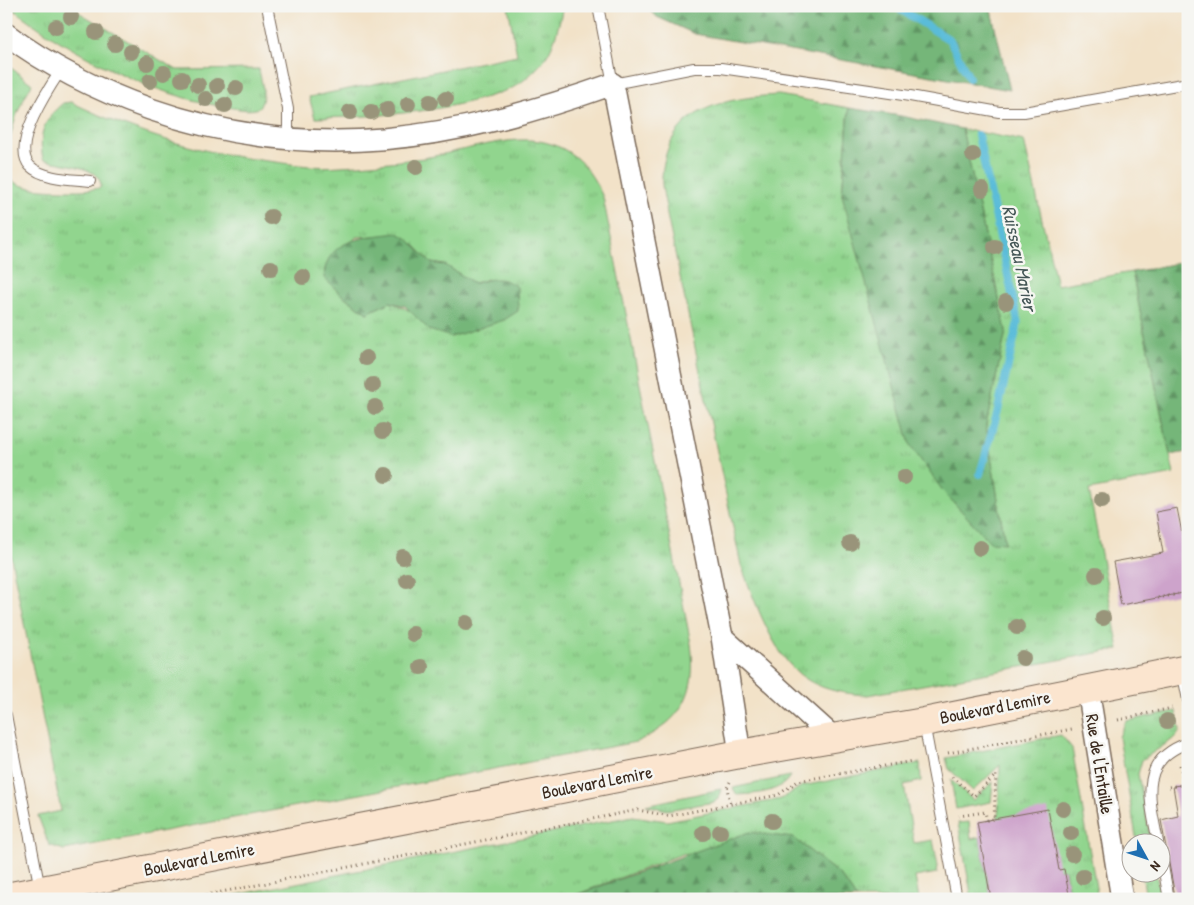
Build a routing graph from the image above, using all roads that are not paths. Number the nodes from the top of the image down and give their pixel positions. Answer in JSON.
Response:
{"nodes":[{"id":1,"x":267,"y":6,"type":"edge"},
{"id":2,"x":598,"y":6,"type":"edge"},
{"id":3,"x":6,"y":34,"type":"edge"},
{"id":4,"x":61,"y":70,"type":"junction"},
{"id":5,"x":1188,"y":83,"type":"edge"},
{"id":6,"x":613,"y":84,"type":"junction"},
{"id":7,"x":288,"y":140,"type":"junction"},
{"id":8,"x":90,"y":181,"type":"dead end"},
{"id":9,"x":722,"y":637,"type":"junction"},
{"id":10,"x":1185,"y":670,"type":"edge"},
{"id":11,"x":1088,"y":688,"type":"junction"},
{"id":12,"x":1188,"y":700,"type":"edge"},
{"id":13,"x":6,"y":715,"type":"edge"},
{"id":14,"x":924,"y":722,"type":"junction"},
{"id":15,"x":834,"y":738,"type":"junction"},
{"id":16,"x":1188,"y":743,"type":"edge"},
{"id":17,"x":740,"y":754,"type":"junction"},
{"id":18,"x":1156,"y":832,"type":"edge"},
{"id":19,"x":1166,"y":882,"type":"edge"},
{"id":20,"x":40,"y":890,"type":"junction"},
{"id":21,"x":6,"y":896,"type":"edge"},
{"id":22,"x":957,"y":899,"type":"edge"},
{"id":23,"x":1122,"y":899,"type":"edge"},
{"id":24,"x":1169,"y":899,"type":"edge"}],
"edges":[{"from":1,"to":7,"type":"lane"},
{"from":2,"to":6,"type":"lane"},
{"from":3,"to":4,"type":"street"},
{"from":4,"to":7,"type":"street"},
{"from":4,"to":8,"type":"lane"},
{"from":5,"to":6,"type":"lane"},
{"from":6,"to":7,"type":"street"},
{"from":6,"to":9,"type":"street"},
{"from":9,"to":15,"type":"street"},
{"from":9,"to":17,"type":"street"},
{"from":10,"to":11,"type":"main road","name":"Boulevard Lemire"},
{"from":10,"to":12,"type":"lane"},
{"from":11,"to":14,"type":"main road","name":"Boulevard Lemire"},
{"from":11,"to":23,"type":"street","name":"Rue de l'Entaille"},
{"from":13,"to":20,"type":"lane"},
{"from":14,"to":15,"type":"main road","name":"Boulevard Lemire"},
{"from":14,"to":22,"type":"lane"},
{"from":15,"to":17,"type":"main road","name":"Boulevard Lemire"},
{"from":16,"to":18,"type":"lane"},
{"from":17,"to":20,"type":"main road","name":"Boulevard Lemire"},
{"from":19,"to":24,"type":"lane"},
{"from":20,"to":21,"type":"main road","name":"Boulevard Lemire"}]}
